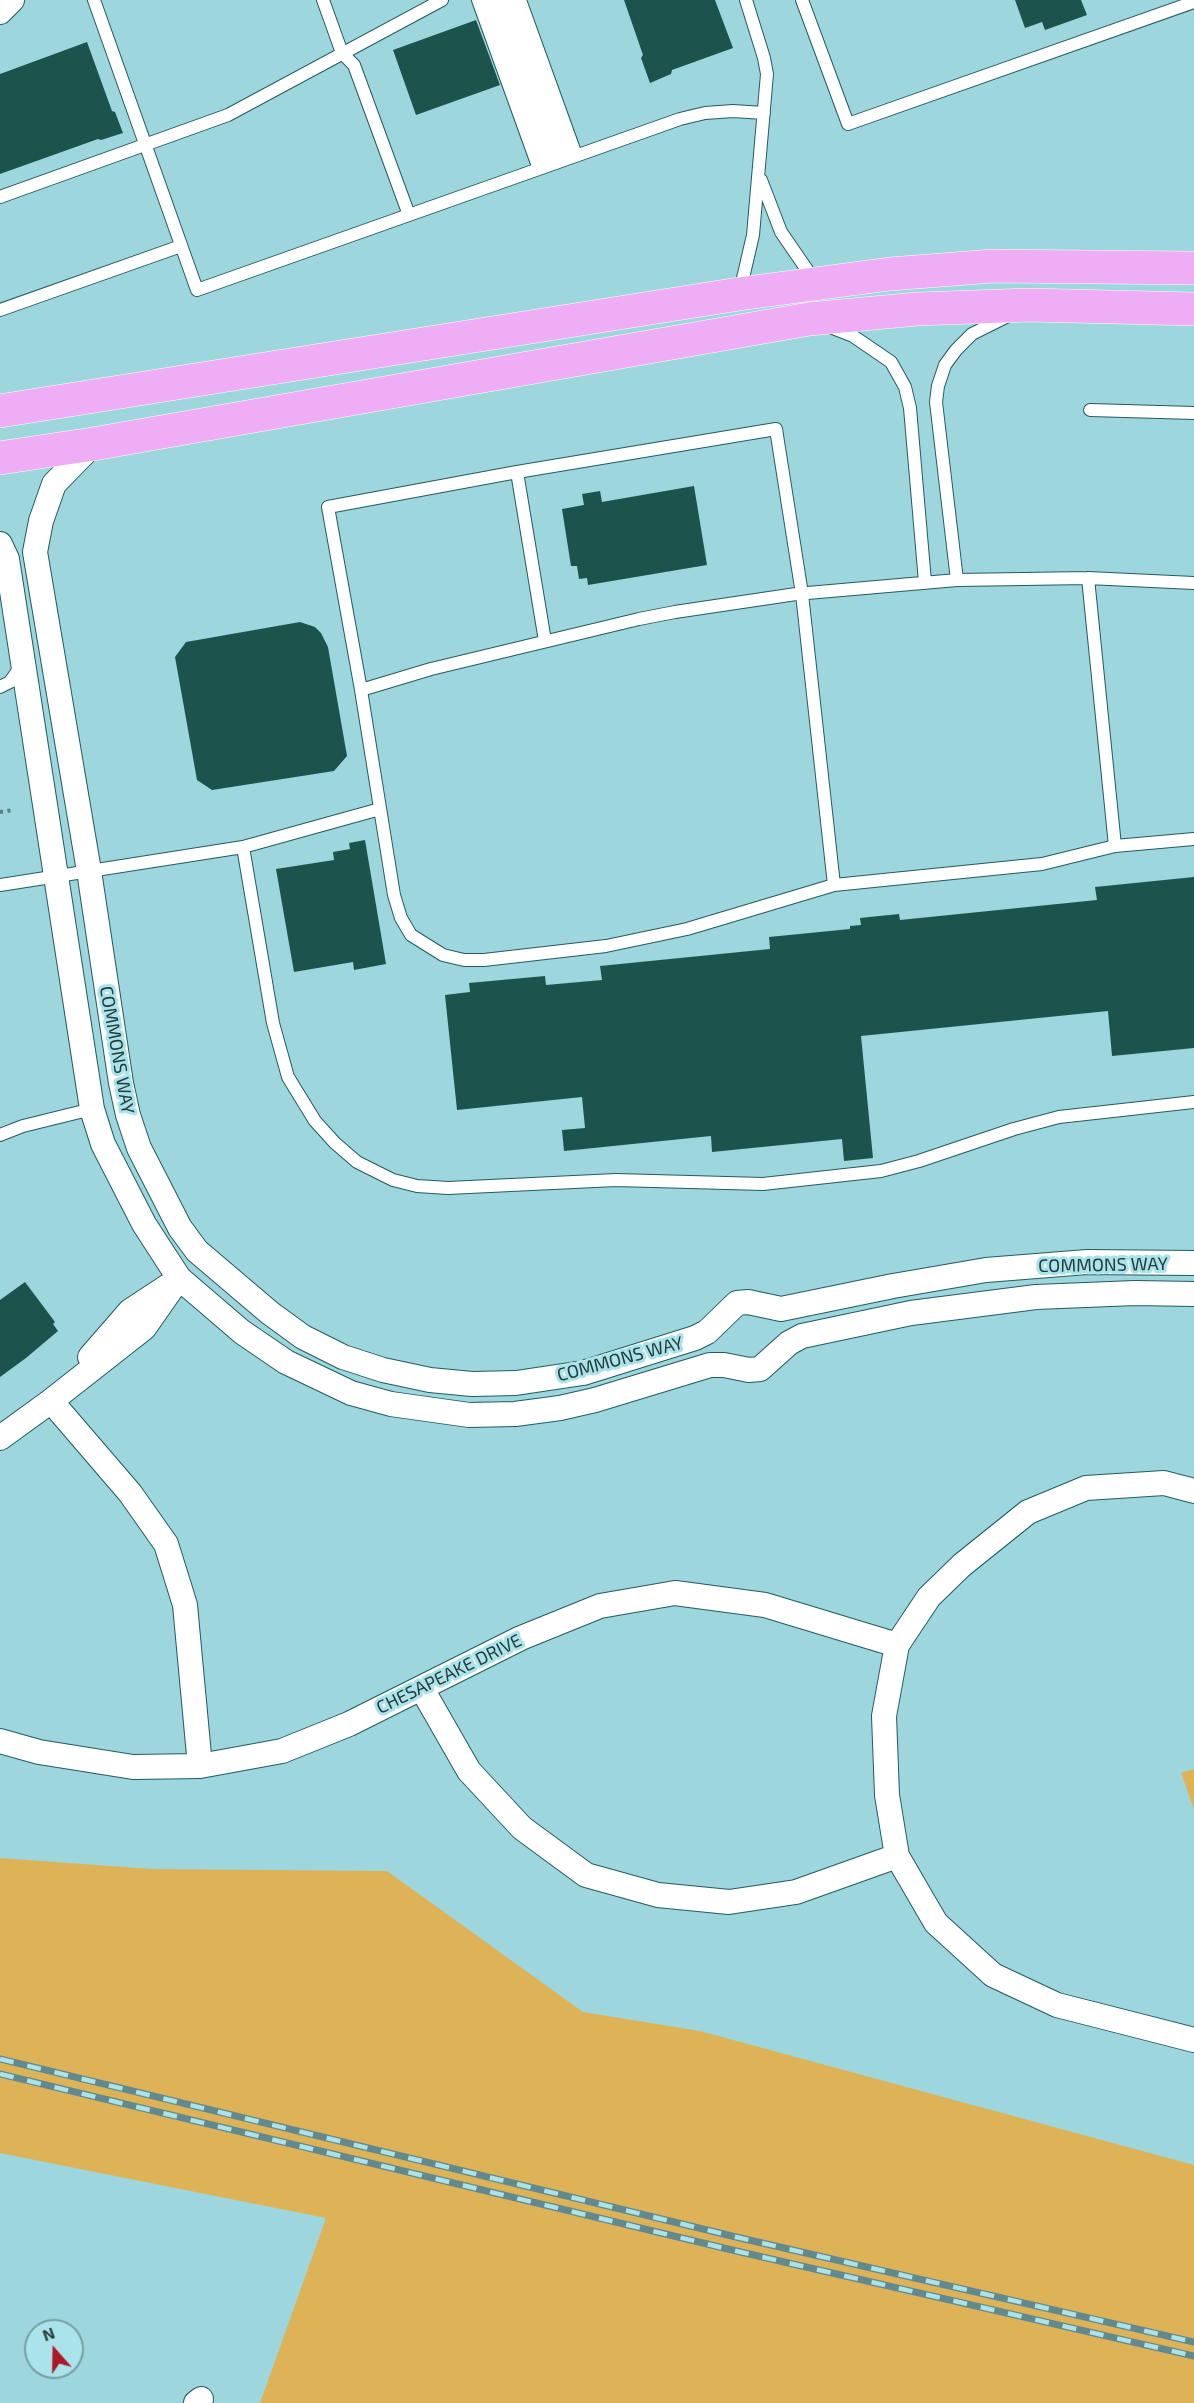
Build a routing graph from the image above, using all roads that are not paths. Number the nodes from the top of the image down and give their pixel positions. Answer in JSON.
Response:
{"nodes":[{"id":1,"x":12,"y":0,"type":"edge"},
{"id":2,"x":94,"y":0,"type":"edge"},
{"id":3,"x":322,"y":0,"type":"edge"},
{"id":4,"x":442,"y":0,"type":"edge"},
{"id":5,"x":478,"y":0,"type":"edge"},
{"id":6,"x":487,"y":0,"type":"edge"},
{"id":7,"x":497,"y":0,"type":"edge"},
{"id":8,"x":508,"y":0,"type":"edge"},
{"id":9,"x":520,"y":0,"type":"edge"},
{"id":10,"x":746,"y":0,"type":"edge"},
{"id":11,"x":802,"y":0,"type":"edge"},
{"id":12,"x":1194,"y":2,"type":"edge"},
{"id":13,"x":0,"y":12,"type":"edge"},
{"id":14,"x":342,"y":53,"type":"junction"},
{"id":15,"x":764,"y":113,"type":"junction"},
{"id":16,"x":145,"y":145,"type":"junction"},
{"id":17,"x":557,"y":162,"type":"junction"},
{"id":18,"x":759,"y":176,"type":"junction"},
{"id":19,"x":0,"y":197,"type":"edge"},
{"id":20,"x":409,"y":215,"type":"junction"},
{"id":21,"x":181,"y":246,"type":"junction"},
{"id":22,"x":1194,"y":266,"type":"edge"},
{"id":23,"x":816,"y":284,"type":"junction"},
{"id":24,"x":739,"y":294,"type":"junction"},
{"id":25,"x":1030,"y":305,"type":"junction"},
{"id":26,"x":1194,"y":309,"type":"edge"},
{"id":27,"x":0,"y":310,"type":"edge"},
{"id":28,"x":809,"y":319,"type":"junction"},
{"id":29,"x":1090,"y":410,"type":"dead end"},
{"id":30,"x":0,"y":411,"type":"edge"},
{"id":31,"x":1194,"y":413,"type":"edge"},
{"id":32,"x":93,"y":444,"type":"junction"},
{"id":33,"x":0,"y":458,"type":"edge"},
{"id":34,"x":516,"y":472,"type":"junction"},
{"id":35,"x":0,"y":544,"type":"edge"},
{"id":36,"x":1088,"y":578,"type":"junction"},
{"id":37,"x":957,"y":580,"type":"junction"},
{"id":38,"x":925,"y":582,"type":"junction"},
{"id":39,"x":1194,"y":583,"type":"edge"},
{"id":40,"x":802,"y":594,"type":"junction"},
{"id":41,"x":545,"y":641,"type":"junction"},
{"id":42,"x":23,"y":662,"type":"junction"},
{"id":43,"x":0,"y":687,"type":"edge"},
{"id":44,"x":361,"y":690,"type":"junction"},
{"id":45,"x":380,"y":809,"type":"junction"},
{"id":46,"x":1194,"y":839,"type":"edge"},
{"id":47,"x":1115,"y":846,"type":"junction"},
{"id":48,"x":243,"y":847,"type":"junction"},
{"id":49,"x":89,"y":872,"type":"junction"},
{"id":50,"x":57,"y":877,"type":"junction"},
{"id":51,"x":0,"y":885,"type":"edge"},
{"id":52,"x":834,"y":885,"type":"junction"},
{"id":53,"x":1194,"y":1102,"type":"edge"},
{"id":54,"x":92,"y":1109,"type":"junction"},
{"id":55,"x":0,"y":1135,"type":"edge"},
{"id":56,"x":202,"y":1256,"type":"junction"},
{"id":57,"x":1194,"y":1263,"type":"edge"},
{"id":58,"x":179,"y":1278,"type":"junction"},
{"id":59,"x":1194,"y":1294,"type":"edge"},
{"id":60,"x":51,"y":1401,"type":"junction"},
{"id":61,"x":0,"y":1438,"type":"edge"},
{"id":62,"x":1194,"y":1491,"type":"edge"},
{"id":63,"x":897,"y":1644,"type":"junction"},
{"id":64,"x":422,"y":1689,"type":"junction"},
{"id":65,"x":0,"y":1741,"type":"edge"},
{"id":66,"x":200,"y":1767,"type":"junction"},
{"id":67,"x":897,"y":1856,"type":"junction"},
{"id":68,"x":1194,"y":2040,"type":"edge"}],
"edges":[{"from":1,"to":13,"type":"street"},
{"from":2,"to":16,"type":"lane"},
{"from":3,"to":14,"type":"lane"},
{"from":4,"to":14,"type":"lane"},
{"from":5,"to":17,"type":"lane"},
{"from":6,"to":17,"type":"lane"},
{"from":7,"to":17,"type":"lane"},
{"from":8,"to":17,"type":"lane"},
{"from":9,"to":17,"type":"lane"},
{"from":10,"to":15,"type":"lane"},
{"from":11,"to":12,"type":"lane"},
{"from":14,"to":16,"type":"lane"},
{"from":14,"to":20,"type":"lane"},
{"from":15,"to":17,"type":"lane"},
{"from":15,"to":18,"type":"lane"},
{"from":16,"to":19,"type":"lane"},
{"from":16,"to":21,"type":"lane"},
{"from":17,"to":20,"type":"lane"},
{"from":18,"to":23,"type":"lane"},
{"from":18,"to":24,"type":"lane"},
{"from":20,"to":21,"type":"lane"},
{"from":21,"to":27,"type":"lane"},
{"from":22,"to":23,"type":"highway"},
{"from":23,"to":24,"type":"highway"},
{"from":24,"to":30,"type":"highway"},
{"from":25,"to":26,"type":"highway"},
{"from":25,"to":28,"type":"highway"},
{"from":25,"to":37,"type":"lane"},
{"from":28,"to":32,"type":"highway"},
{"from":28,"to":38,"type":"lane"},
{"from":29,"to":31,"type":"lane"},
{"from":32,"to":33,"type":"highway"},
{"from":32,"to":49,"type":"street","name":"COMMONS WAY"},
{"from":34,"to":40,"type":"lane"},
{"from":34,"to":41,"type":"lane"},
{"from":34,"to":44,"type":"lane"},
{"from":35,"to":42,"type":"street","name":"COMMONS WAY"},
{"from":36,"to":37,"type":"lane"},
{"from":36,"to":39,"type":"lane"},
{"from":36,"to":47,"type":"lane"},
{"from":37,"to":38,"type":"lane"},
{"from":38,"to":40,"type":"lane"},
{"from":40,"to":41,"type":"lane"},
{"from":40,"to":52,"type":"lane"},
{"from":41,"to":44,"type":"lane"},
{"from":42,"to":43,"type":"lane"},
{"from":42,"to":50,"type":"street","name":"COMMONS WAY"},
{"from":44,"to":45,"type":"lane"},
{"from":45,"to":48,"type":"lane"},
{"from":45,"to":52,"type":"lane"},
{"from":46,"to":47,"type":"lane"},
{"from":47,"to":52,"type":"lane"},
{"from":48,"to":49,"type":"lane"},
{"from":48,"to":53,"type":"lane"},
{"from":49,"to":50,"type":"lane"},
{"from":49,"to":56,"type":"street","name":"COMMONS WAY"},
{"from":50,"to":51,"type":"lane"},
{"from":50,"to":54,"type":"street","name":"COMMONS WAY"},
{"from":54,"to":55,"type":"lane"},
{"from":54,"to":58,"type":"street","name":"COMMONS WAY"},
{"from":56,"to":57,"type":"street","name":"COMMONS WAY"},
{"from":56,"to":58,"type":"street"},
{"from":58,"to":59,"type":"street","name":"COMMONS WAY"},
{"from":58,"to":60,"type":"street"},
{"from":60,"to":61,"type":"street"},
{"from":60,"to":66,"type":"street"},
{"from":62,"to":63,"type":"street"},
{"from":63,"to":64,"type":"street","name":"CHESAPEAKE DRIVE"},
{"from":63,"to":67,"type":"street"},
{"from":64,"to":66,"type":"street","name":"CHESAPEAKE DRIVE"},
{"from":64,"to":67,"type":"street"},
{"from":65,"to":66,"type":"street","name":"CHESAPEAKE DRIVE"},
{"from":67,"to":68,"type":"street"}]}
